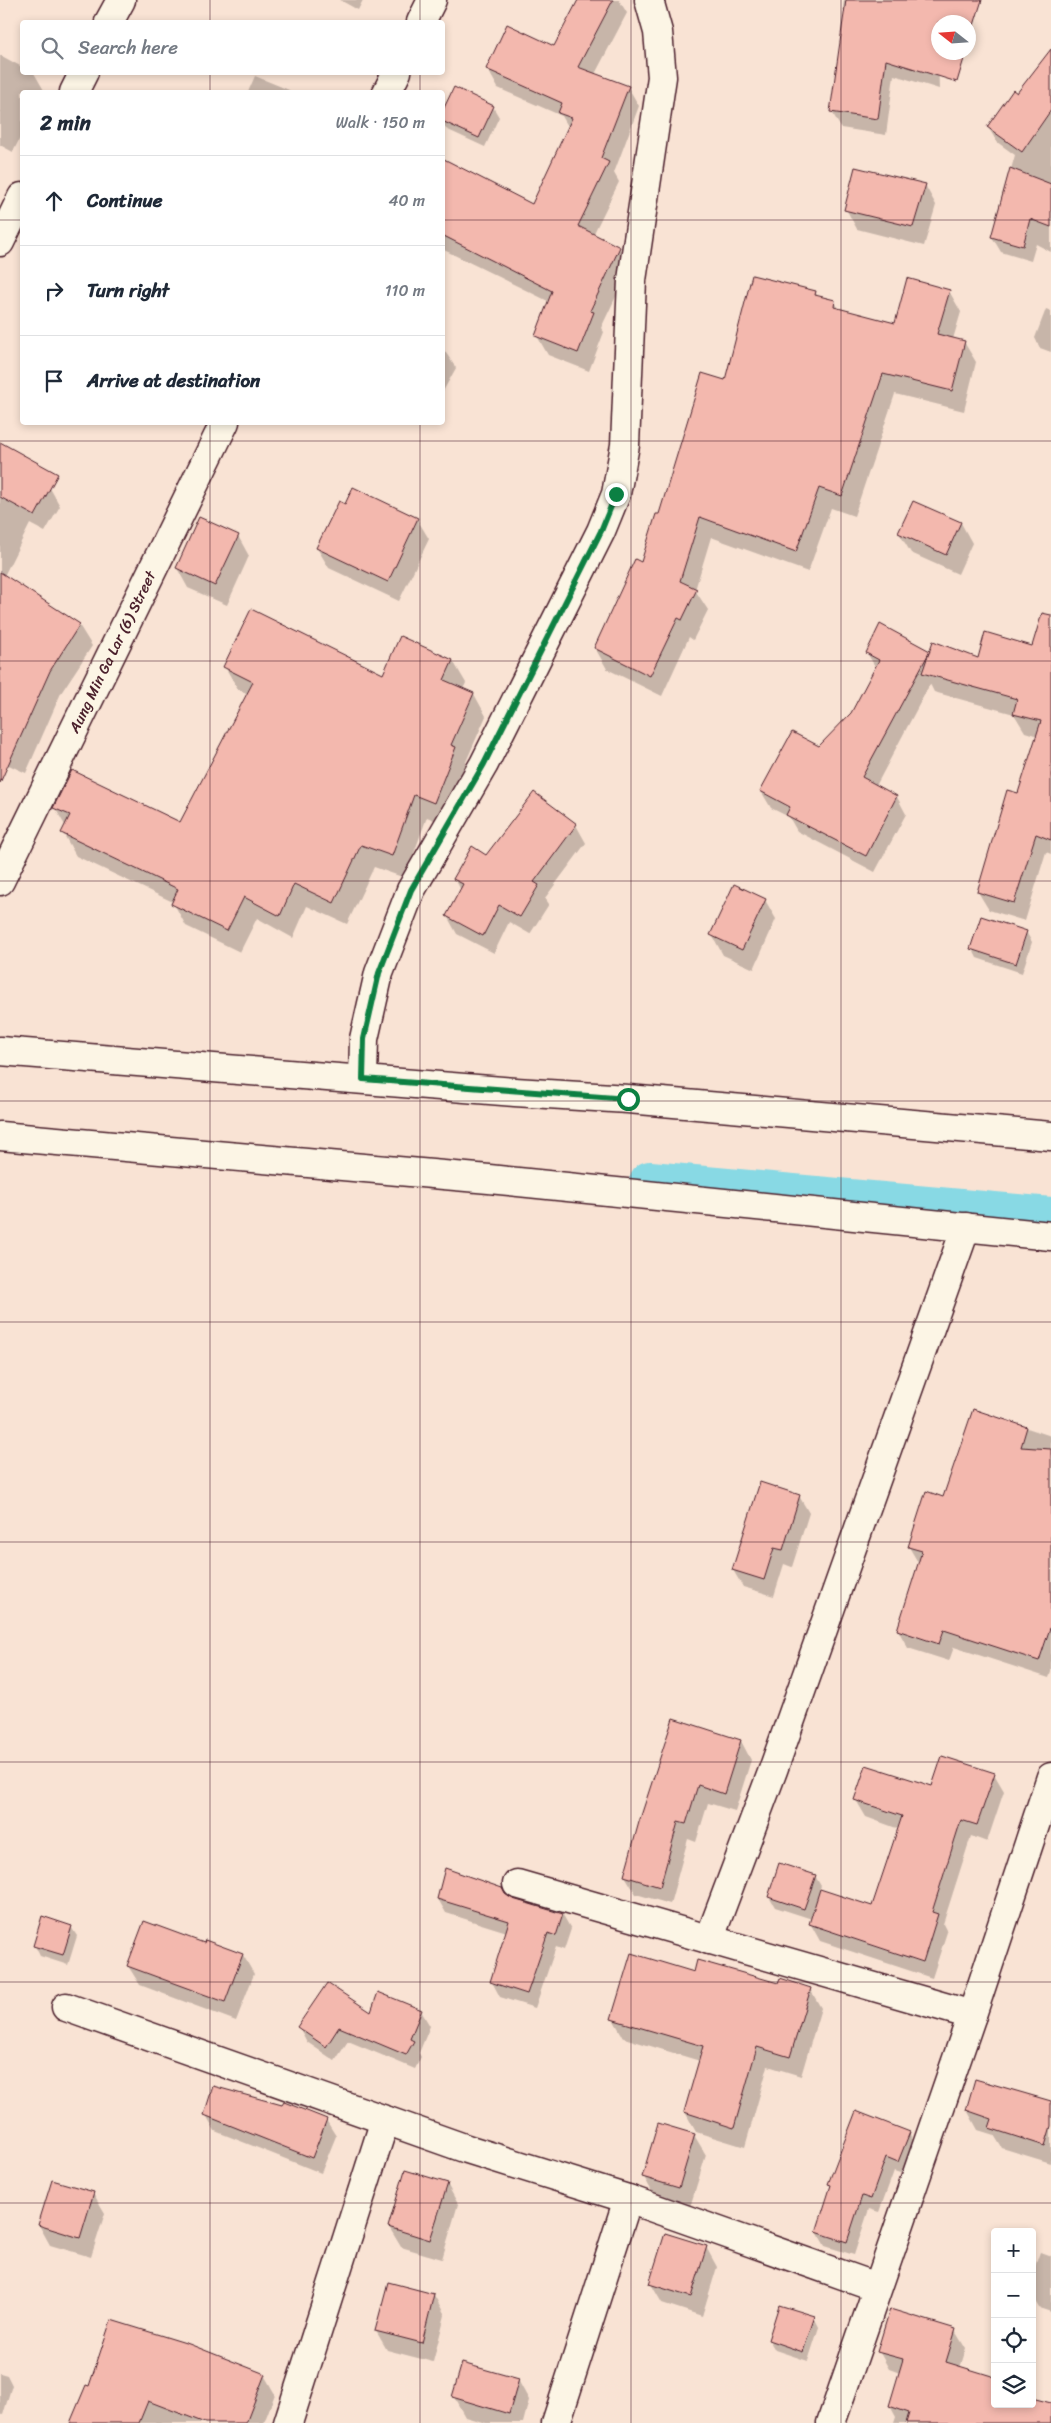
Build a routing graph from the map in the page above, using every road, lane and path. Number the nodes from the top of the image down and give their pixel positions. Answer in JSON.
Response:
{"nodes":[{"id":1,"x":120,"y":0,"type":"edge"},
{"id":2,"x":432,"y":0,"type":"edge"},
{"id":3,"x":649,"y":0,"type":"edge"},
{"id":4,"x":110,"y":20,"type":"edge"},
{"id":5,"x":422,"y":20,"type":"edge"},
{"id":6,"x":82,"y":75,"type":"edge"},
{"id":7,"x":396,"y":75,"type":"edge"},
{"id":8,"x":75,"y":90,"type":"edge"},
{"id":9,"x":388,"y":90,"type":"edge"},
{"id":10,"x":20,"y":201,"type":"edge"},
{"id":11,"x":0,"y":242,"type":"edge"},
{"id":12,"x":224,"y":425,"type":"edge"},
{"id":13,"x":0,"y":881,"type":"edge"},
{"id":14,"x":0,"y":1051,"type":"edge"},
{"id":15,"x":363,"y":1079,"type":"junction"},
{"id":16,"x":0,"y":1136,"type":"edge"},
{"id":17,"x":1051,"y":1136,"type":"edge"},
{"id":18,"x":966,"y":1227,"type":"junction"},
{"id":19,"x":1051,"y":1236,"type":"edge"},
{"id":20,"x":1051,"y":1777,"type":"edge"},
{"id":21,"x":517,"y":1884,"type":"dead end"},
{"id":22,"x":709,"y":1940,"type":"junction"},
{"id":23,"x":66,"y":2007,"type":"dead end"},
{"id":24,"x":972,"y":2015,"type":"junction"},
{"id":25,"x":385,"y":2120,"type":"junction"},
{"id":26,"x":628,"y":2199,"type":"junction"},
{"id":27,"x":877,"y":2287,"type":"junction"},
{"id":28,"x":288,"y":2423,"type":"edge"},
{"id":29,"x":556,"y":2423,"type":"edge"},
{"id":30,"x":831,"y":2423,"type":"edge"}],
"edges":[{"from":1,"to":4,"type":"street"},
{"from":2,"to":5,"type":"street"},
{"from":3,"to":15,"type":"street"},
{"from":6,"to":8,"type":"street"},
{"from":7,"to":9,"type":"street"},
{"from":10,"to":11,"type":"street"},
{"from":12,"to":13,"type":"street","name":"Aung Min Ga Lar (6) Street"},
{"from":14,"to":15,"type":"street"},
{"from":15,"to":17,"type":"street"},
{"from":16,"to":18,"type":"street"},
{"from":18,"to":19,"type":"street"},
{"from":18,"to":22,"type":"street"},
{"from":20,"to":24,"type":"street"},
{"from":21,"to":22,"type":"street"},
{"from":22,"to":24,"type":"street"},
{"from":23,"to":25,"type":"street"},
{"from":24,"to":27,"type":"street"},
{"from":25,"to":26,"type":"street"},
{"from":25,"to":28,"type":"street"},
{"from":26,"to":27,"type":"street"},
{"from":26,"to":29,"type":"street"},
{"from":27,"to":30,"type":"street"}]}
